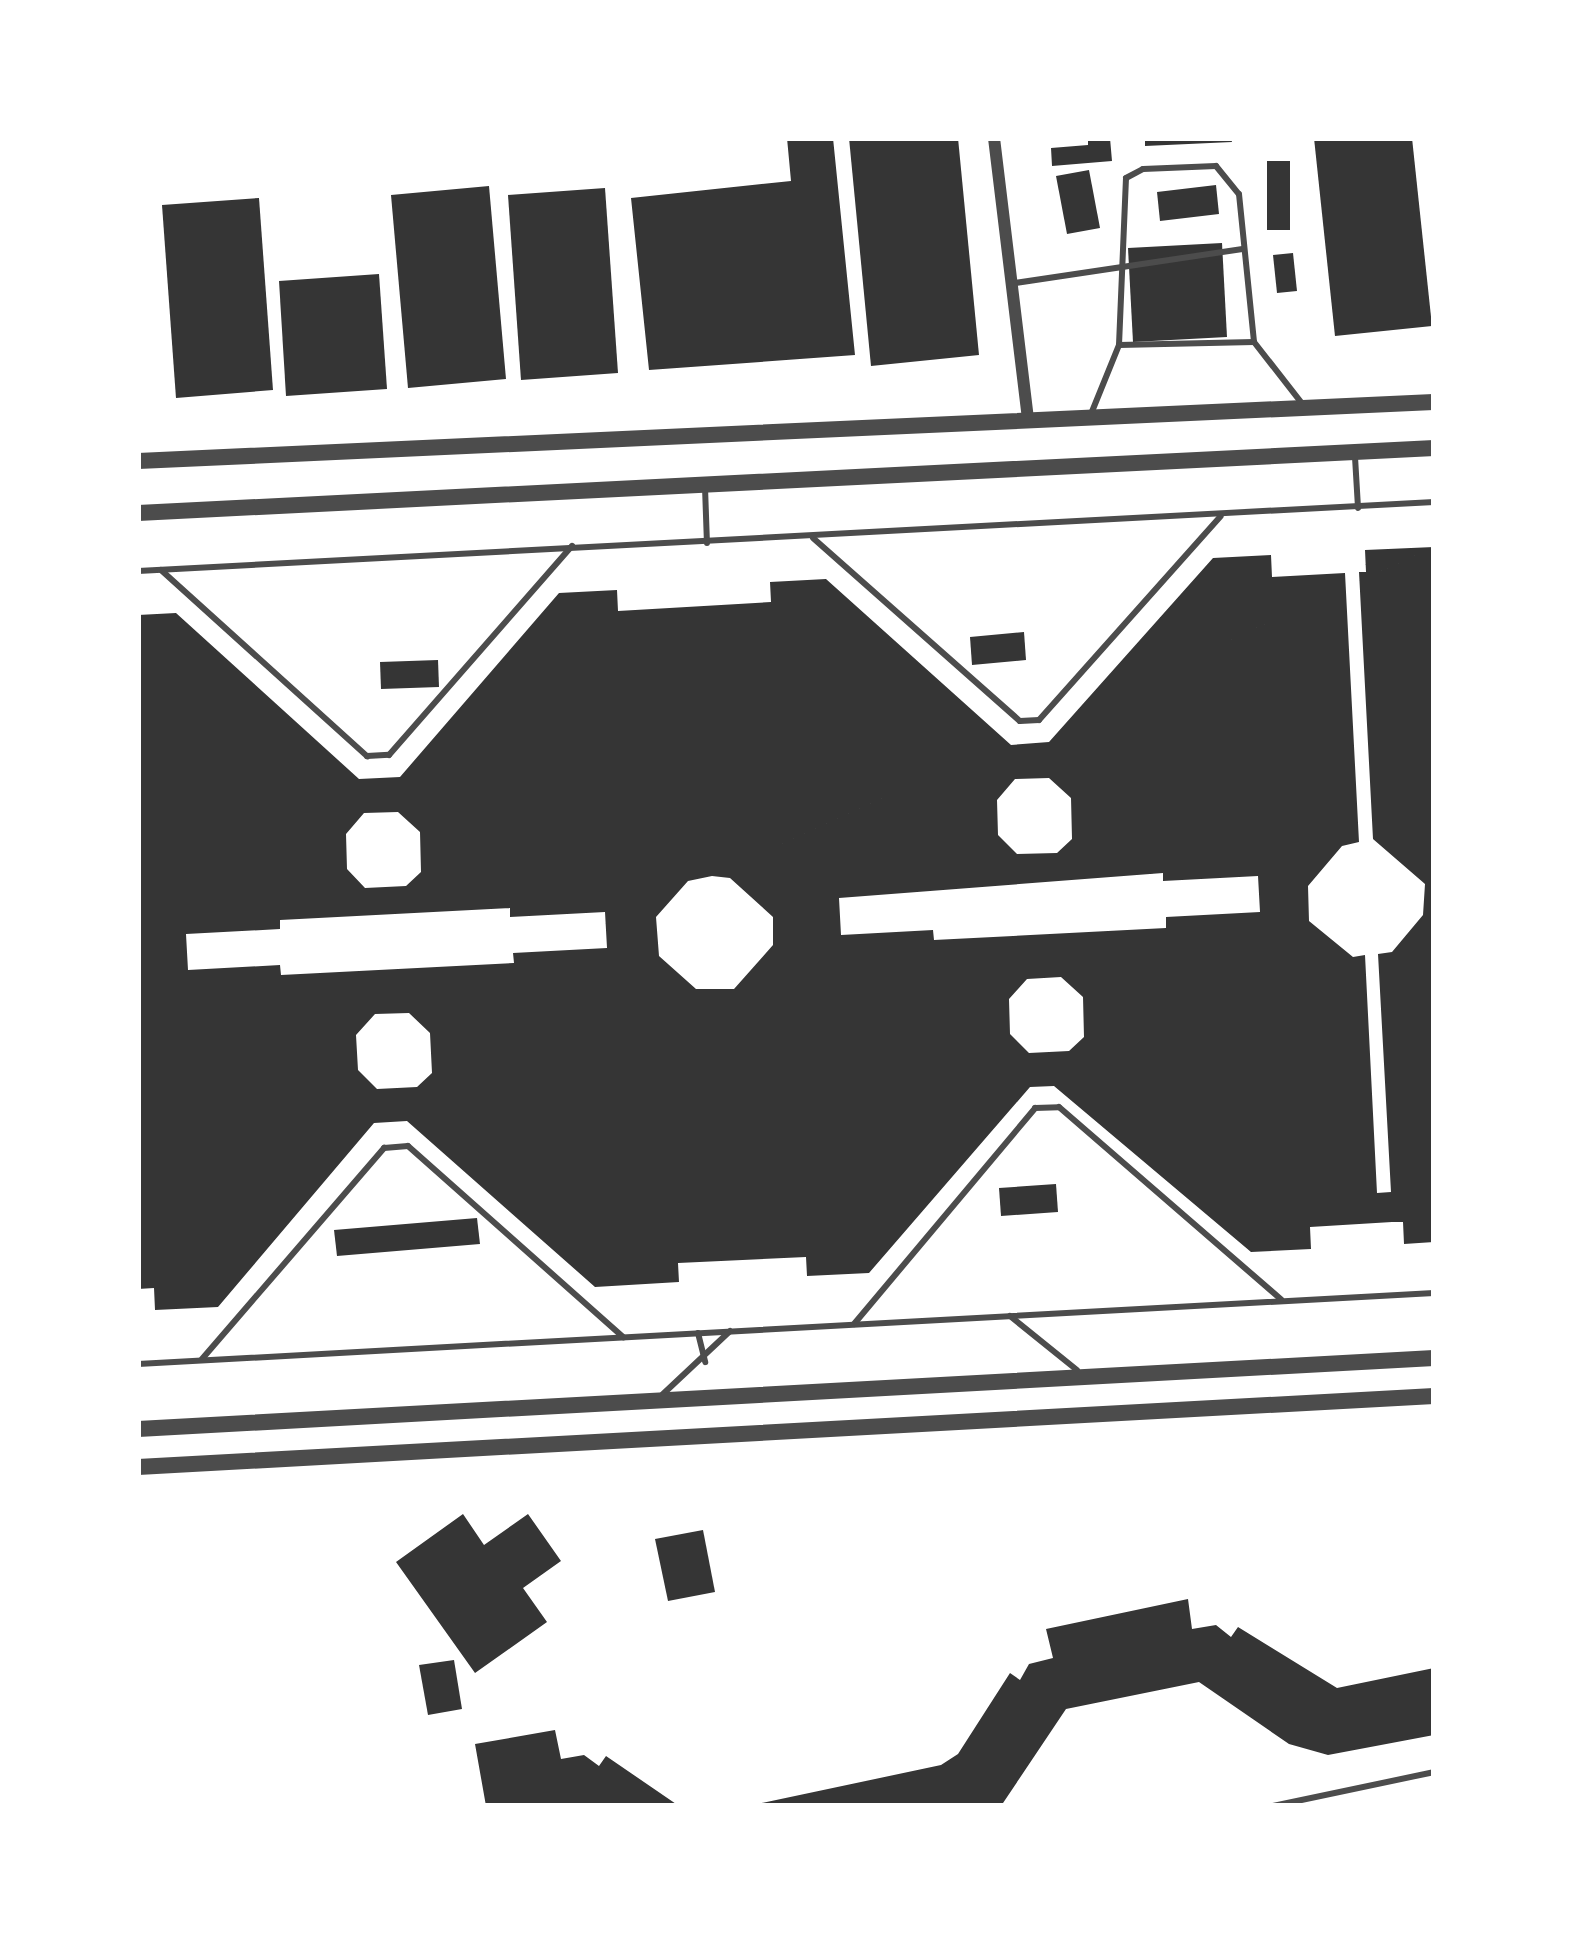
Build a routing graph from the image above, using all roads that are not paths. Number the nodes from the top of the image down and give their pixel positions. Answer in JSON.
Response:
{"nodes":[{"id":1,"x":994,"y":138,"type":"edge"},
{"id":2,"x":1242,"y":249,"type":"junction"},
{"id":3,"x":1119,"y":270,"type":"junction"},
{"id":4,"x":1014,"y":283,"type":"junction"},
{"id":5,"x":1254,"y":341,"type":"junction"},
{"id":6,"x":1119,"y":345,"type":"junction"},
{"id":7,"x":1434,"y":402,"type":"edge"},
{"id":8,"x":1306,"y":409,"type":"junction"},
{"id":9,"x":1091,"y":414,"type":"junction"},
{"id":10,"x":1028,"y":420,"type":"junction"},
{"id":11,"x":1434,"y":448,"type":"edge"},
{"id":12,"x":1354,"y":451,"type":"junction"},
{"id":13,"x":138,"y":461,"type":"edge"},
{"id":14,"x":705,"y":485,"type":"junction"},
{"id":15,"x":1434,"y":502,"type":"edge"},
{"id":16,"x":1358,"y":508,"type":"junction"},
{"id":17,"x":138,"y":513,"type":"edge"},
{"id":18,"x":1222,"y":515,"type":"junction"},
{"id":19,"x":810,"y":536,"type":"junction"},
{"id":20,"x":707,"y":543,"type":"junction"},
{"id":21,"x":572,"y":547,"type":"junction"},
{"id":22,"x":160,"y":570,"type":"junction"},
{"id":23,"x":138,"y":571,"type":"edge"},
{"id":24,"x":1434,"y":1293,"type":"edge"},
{"id":25,"x":1284,"y":1301,"type":"junction"},
{"id":26,"x":1010,"y":1316,"type":"junction"},
{"id":27,"x":854,"y":1325,"type":"junction"},
{"id":28,"x":730,"y":1331,"type":"junction"},
{"id":29,"x":698,"y":1333,"type":"junction"},
{"id":30,"x":623,"y":1337,"type":"junction"},
{"id":31,"x":1434,"y":1358,"type":"edge"},
{"id":32,"x":201,"y":1360,"type":"junction"},
{"id":33,"x":705,"y":1362,"type":"junction"},
{"id":34,"x":138,"y":1364,"type":"edge"},
{"id":35,"x":1097,"y":1376,"type":"junction"},
{"id":36,"x":1434,"y":1396,"type":"edge"},
{"id":37,"x":653,"y":1400,"type":"junction"},
{"id":38,"x":138,"y":1429,"type":"edge"},
{"id":39,"x":138,"y":1467,"type":"edge"},
{"id":40,"x":1434,"y":1772,"type":"edge"},
{"id":41,"x":1274,"y":1806,"type":"edge"}],
"edges":[{"from":1,"to":4,"type":"street"},
{"from":2,"to":3,"type":"lane"},
{"from":2,"to":3,"type":"lane"},
{"from":2,"to":5,"type":"lane"},
{"from":3,"to":4,"type":"lane"},
{"from":3,"to":6,"type":"lane"},
{"from":4,"to":10,"type":"street"},
{"from":5,"to":6,"type":"lane"},
{"from":5,"to":8,"type":"lane"},
{"from":6,"to":9,"type":"lane"},
{"from":7,"to":8,"type":"street"},
{"from":8,"to":9,"type":"street"},
{"from":9,"to":10,"type":"street"},
{"from":10,"to":13,"type":"street"},
{"from":11,"to":12,"type":"street"},
{"from":12,"to":14,"type":"street"},
{"from":12,"to":16,"type":"lane"},
{"from":14,"to":17,"type":"street"},
{"from":14,"to":20,"type":"lane"},
{"from":15,"to":16,"type":"lane"},
{"from":16,"to":18,"type":"lane"},
{"from":18,"to":19,"type":"lane"},
{"from":18,"to":19,"type":"lane"},
{"from":19,"to":20,"type":"lane"},
{"from":20,"to":21,"type":"lane"},
{"from":21,"to":22,"type":"lane"},
{"from":21,"to":22,"type":"lane"},
{"from":22,"to":23,"type":"lane"},
{"from":24,"to":25,"type":"lane"},
{"from":25,"to":26,"type":"lane"},
{"from":25,"to":27,"type":"lane"},
{"from":26,"to":27,"type":"lane"},
{"from":26,"to":35,"type":"lane"},
{"from":27,"to":28,"type":"lane"},
{"from":28,"to":29,"type":"lane"},
{"from":28,"to":33,"type":"lane"},
{"from":29,"to":30,"type":"lane"},
{"from":29,"to":33,"type":"lane"},
{"from":30,"to":32,"type":"lane"},
{"from":30,"to":32,"type":"lane"},
{"from":31,"to":35,"type":"street"},
{"from":32,"to":34,"type":"lane"},
{"from":33,"to":37,"type":"lane"},
{"from":35,"to":37,"type":"street"},
{"from":36,"to":39,"type":"street"},
{"from":37,"to":38,"type":"street"},
{"from":40,"to":41,"type":"lane"}]}
